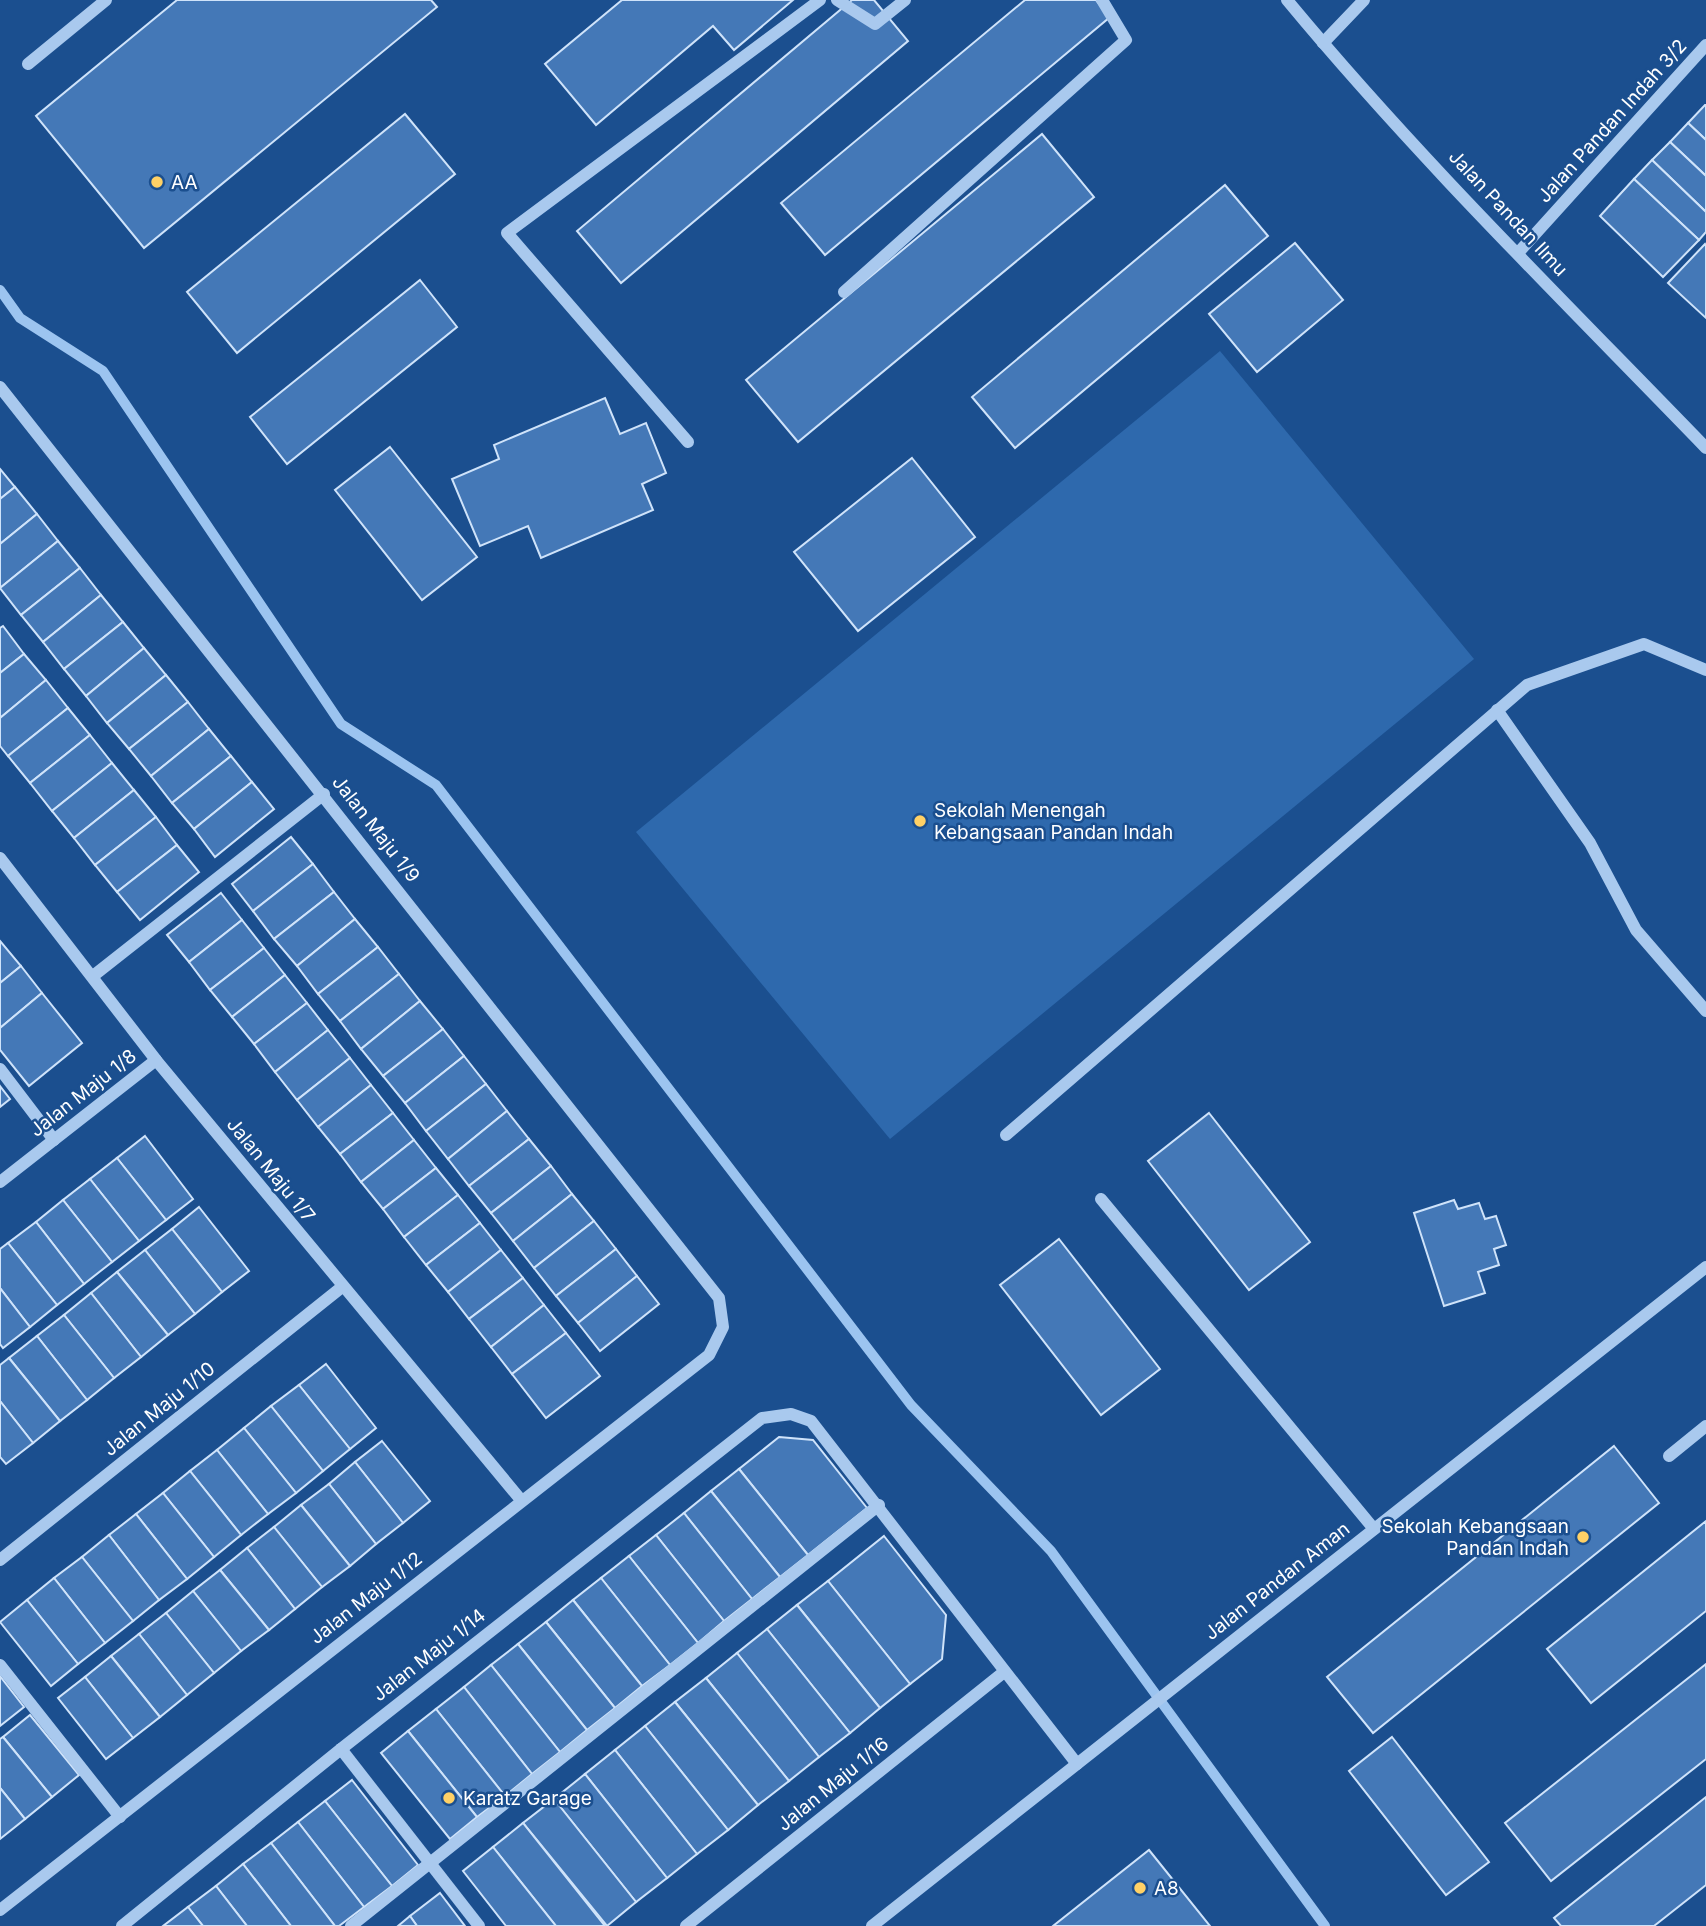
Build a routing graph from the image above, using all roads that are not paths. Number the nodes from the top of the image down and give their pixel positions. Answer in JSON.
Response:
{"nodes":[{"id":1,"x":106,"y":0,"type":"edge"},
{"id":2,"x":820,"y":0,"type":"edge"},
{"id":3,"x":837,"y":0,"type":"edge"},
{"id":4,"x":905,"y":0,"type":"edge"},
{"id":5,"x":1102,"y":0,"type":"edge"},
{"id":6,"x":1287,"y":0,"type":"edge"},
{"id":7,"x":1364,"y":0,"type":"edge"},
{"id":8,"x":1322,"y":43,"type":"junction"},
{"id":9,"x":1706,"y":45,"type":"edge"},
{"id":10,"x":28,"y":64,"type":"dead end"},
{"id":11,"x":1518,"y":253,"type":"junction"},
{"id":12,"x":844,"y":292,"type":"dead end"},
{"id":13,"x":0,"y":387,"type":"edge"},
{"id":14,"x":688,"y":442,"type":"dead end"},
{"id":15,"x":1706,"y":448,"type":"edge"},
{"id":16,"x":1706,"y":670,"type":"edge"},
{"id":17,"x":1497,"y":710,"type":"junction"},
{"id":18,"x":324,"y":794,"type":"junction"},
{"id":19,"x":0,"y":858,"type":"edge"},
{"id":20,"x":93,"y":975,"type":"junction"},
{"id":21,"x":1706,"y":1011,"type":"edge"},
{"id":22,"x":156,"y":1060,"type":"junction"},
{"id":23,"x":0,"y":1069,"type":"edge"},
{"id":24,"x":1006,"y":1135,"type":"dead end"},
{"id":25,"x":54,"y":1140,"type":"junction"},
{"id":26,"x":0,"y":1182,"type":"edge"},
{"id":27,"x":1101,"y":1199,"type":"dead end"},
{"id":28,"x":1706,"y":1267,"type":"edge"},
{"id":29,"x":342,"y":1287,"type":"junction"},
{"id":30,"x":719,"y":1298,"type":"joint"},
{"id":31,"x":1706,"y":1426,"type":"edge"},
{"id":32,"x":1669,"y":1456,"type":"dead end"},
{"id":33,"x":521,"y":1500,"type":"junction"},
{"id":34,"x":879,"y":1505,"type":"junction"},
{"id":35,"x":1374,"y":1529,"type":"junction"},
{"id":36,"x":0,"y":1560,"type":"edge"},
{"id":37,"x":0,"y":1665,"type":"edge"},
{"id":38,"x":1004,"y":1672,"type":"junction"},
{"id":39,"x":341,"y":1749,"type":"junction"},
{"id":40,"x":1077,"y":1764,"type":"junction"},
{"id":41,"x":120,"y":1817,"type":"junction"},
{"id":42,"x":429,"y":1863,"type":"junction"},
{"id":43,"x":0,"y":1910,"type":"edge"},
{"id":44,"x":122,"y":1926,"type":"edge"},
{"id":45,"x":351,"y":1926,"type":"edge"},
{"id":46,"x":479,"y":1926,"type":"edge"},
{"id":47,"x":686,"y":1926,"type":"edge"},
{"id":48,"x":872,"y":1926,"type":"edge"}],
"edges":[{"from":1,"to":10,"type":"street"},
{"from":2,"to":14,"type":"street"},
{"from":3,"to":4,"type":"street"},
{"from":5,"to":12,"type":"street"},
{"from":6,"to":8,"type":"street","name":"Jalan Pandan Ilmu"},
{"from":7,"to":8,"type":"street"},
{"from":8,"to":11,"type":"street","name":"Jalan Pandan Ilmu"},
{"from":9,"to":11,"type":"street","name":"Jalan Pandan Indah 3/2"},
{"from":11,"to":15,"type":"street","name":"Jalan Pandan Ilmu"},
{"from":13,"to":18,"type":"street","name":"Jalan Maju 1/9"},
{"from":16,"to":17,"type":"street"},
{"from":17,"to":21,"type":"street"},
{"from":17,"to":24,"type":"street"},
{"from":18,"to":20,"type":"street"},
{"from":18,"to":30,"type":"street","name":"Jalan Maju 1/9"},
{"from":19,"to":20,"type":"street","name":"Jalan Maju 1/7"},
{"from":20,"to":22,"type":"street","name":"Jalan Maju 1/7"},
{"from":22,"to":25,"type":"street","name":"Jalan Maju 1/8"},
{"from":22,"to":29,"type":"street","name":"Jalan Maju 1/7"},
{"from":23,"to":25,"type":"street"},
{"from":25,"to":26,"type":"street","name":"Jalan Maju 1/8"},
{"from":27,"to":35,"type":"street"},
{"from":28,"to":35,"type":"street","name":"Jalan Pandan Aman"},
{"from":29,"to":33,"type":"street","name":"Jalan Maju 1/7"},
{"from":29,"to":36,"type":"street","name":"Jalan Maju 1/10"},
{"from":30,"to":33,"type":"street","name":"Jalan Maju 1/12"},
{"from":31,"to":32,"type":"street"},
{"from":33,"to":41,"type":"street","name":"Jalan Maju 1/12"},
{"from":34,"to":38,"type":"street"},
{"from":34,"to":39,"type":"street","name":"Jalan Maju 1/14"},
{"from":34,"to":42,"type":"street"},
{"from":35,"to":40,"type":"street","name":"Jalan Pandan Aman"},
{"from":37,"to":41,"type":"street"},
{"from":38,"to":40,"type":"street"},
{"from":38,"to":47,"type":"street","name":"Jalan Maju 1/16"},
{"from":39,"to":42,"type":"street"},
{"from":39,"to":44,"type":"street","name":"Jalan Maju 1/14"},
{"from":40,"to":48,"type":"street","name":"Jalan Pandan Aman"},
{"from":41,"to":43,"type":"street","name":"Jalan Maju 1/12"},
{"from":42,"to":45,"type":"street"},
{"from":42,"to":46,"type":"street"}]}
